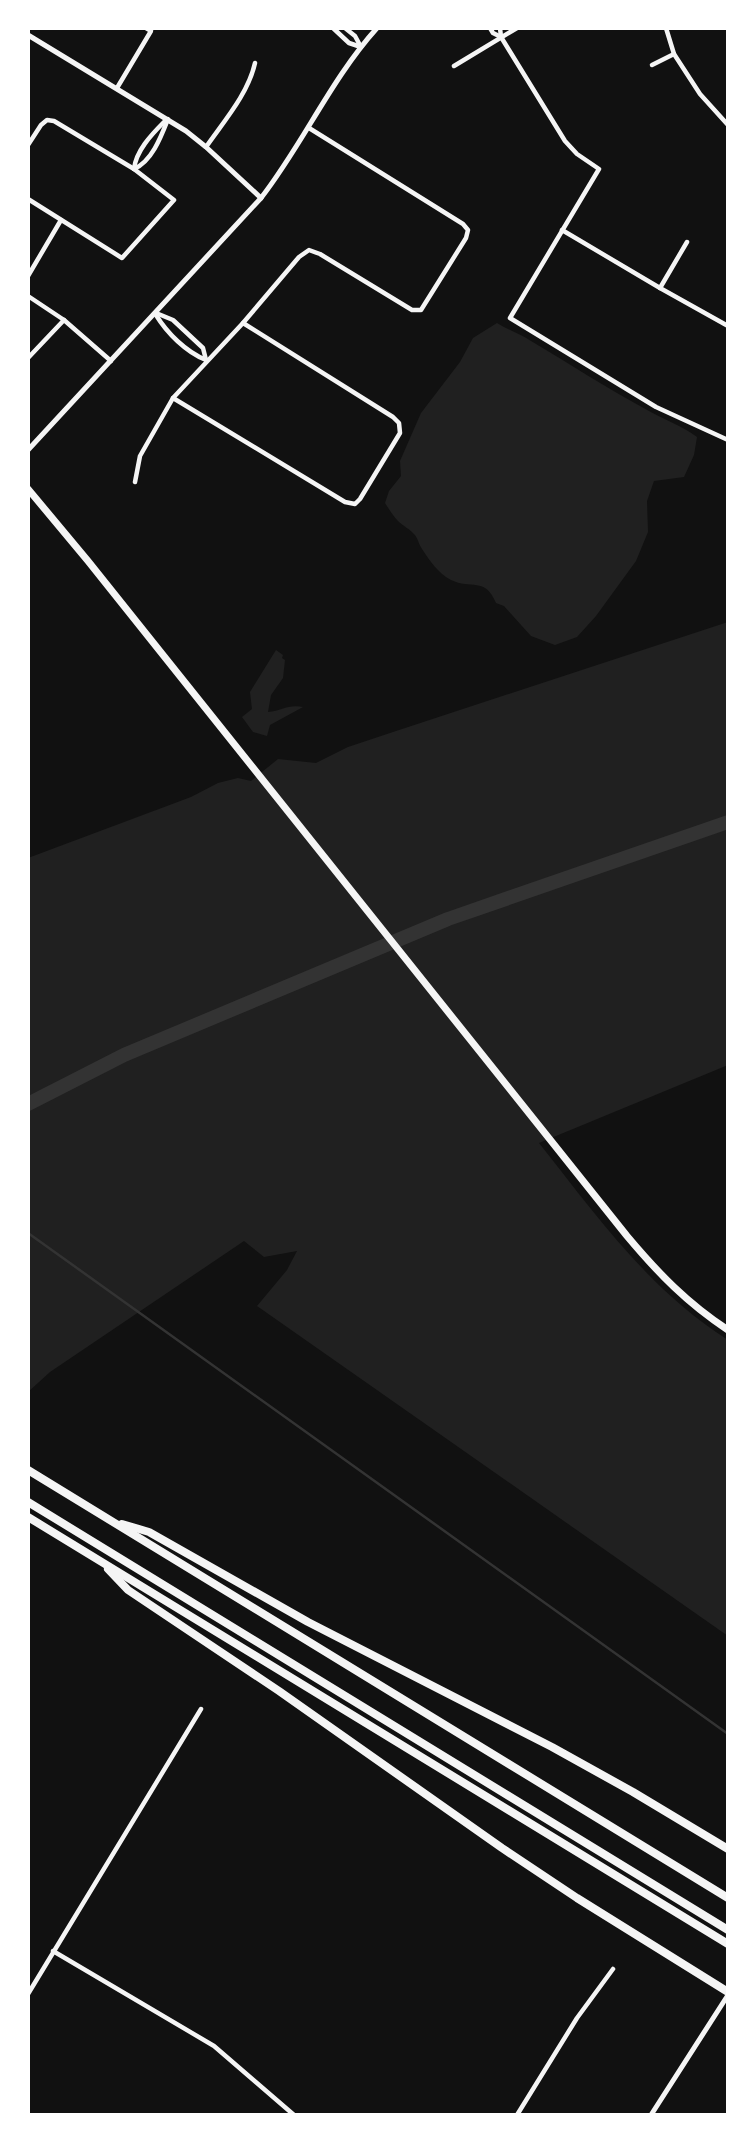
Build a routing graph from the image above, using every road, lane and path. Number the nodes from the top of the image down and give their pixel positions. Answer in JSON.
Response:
{"nodes":[{"id":1,"x":333,"y":28,"type":"edge"},
{"id":2,"x":345,"y":28,"type":"edge"},
{"id":3,"x":377,"y":28,"type":"edge"},
{"id":4,"x":490,"y":28,"type":"edge"},
{"id":5,"x":500,"y":28,"type":"edge"},
{"id":6,"x":517,"y":28,"type":"edge"},
{"id":7,"x":666,"y":28,"type":"edge"},
{"id":8,"x":148,"y":29,"type":"edge"},
{"id":9,"x":28,"y":35,"type":"edge"},
{"id":10,"x":501,"y":37,"type":"junction"},
{"id":11,"x":362,"y":48,"type":"junction"},
{"id":12,"x":674,"y":54,"type":"junction"},
{"id":13,"x":255,"y":63,"type":"dead end"},
{"id":14,"x":652,"y":65,"type":"dead end"},
{"id":15,"x":454,"y":66,"type":"dead end"},
{"id":16,"x":117,"y":88,"type":"junction"},
{"id":17,"x":167,"y":119,"type":"junction"},
{"id":18,"x":728,"y":125,"type":"edge"},
{"id":19,"x":309,"y":128,"type":"junction"},
{"id":20,"x":28,"y":145,"type":"edge"},
{"id":21,"x":206,"y":147,"type":"junction"},
{"id":22,"x":134,"y":169,"type":"junction"},
{"id":23,"x":261,"y":198,"type":"junction"},
{"id":24,"x":28,"y":199,"type":"edge"},
{"id":25,"x":61,"y":220,"type":"junction"},
{"id":26,"x":562,"y":230,"type":"junction"},
{"id":27,"x":687,"y":242,"type":"dead end"},
{"id":28,"x":28,"y":276,"type":"edge"},
{"id":29,"x":660,"y":289,"type":"junction"},
{"id":30,"x":28,"y":296,"type":"edge"},
{"id":31,"x":156,"y":313,"type":"junction"},
{"id":32,"x":64,"y":320,"type":"junction"},
{"id":33,"x":243,"y":323,"type":"junction"},
{"id":34,"x":728,"y":326,"type":"edge"},
{"id":35,"x":28,"y":358,"type":"edge"},
{"id":36,"x":206,"y":360,"type":"junction"},
{"id":37,"x":111,"y":361,"type":"junction"},
{"id":38,"x":173,"y":398,"type":"junction"},
{"id":39,"x":728,"y":440,"type":"edge"},
{"id":40,"x":28,"y":450,"type":"edge"},
{"id":41,"x":135,"y":482,"type":"dead end"},
{"id":42,"x":28,"y":489,"type":"edge"},
{"id":43,"x":728,"y":1330,"type":"edge"},
{"id":44,"x":28,"y":1470,"type":"edge"},
{"id":45,"x":28,"y":1502,"type":"edge"},
{"id":46,"x":28,"y":1517,"type":"edge"},
{"id":47,"x":109,"y":1520,"type":"junction"},
{"id":48,"x":98,"y":1560,"type":"junction"},
{"id":49,"x":201,"y":1709,"type":"dead end"},
{"id":50,"x":728,"y":1849,"type":"edge"},
{"id":51,"x":728,"y":1898,"type":"edge"},
{"id":52,"x":728,"y":1930,"type":"edge"},
{"id":53,"x":728,"y":1944,"type":"edge"},
{"id":54,"x":53,"y":1951,"type":"junction"},
{"id":55,"x":612,"y":1969,"type":"dead end"},
{"id":56,"x":728,"y":1993,"type":"edge"},
{"id":57,"x":28,"y":1994,"type":"edge"},
{"id":58,"x":294,"y":2115,"type":"edge"},
{"id":59,"x":517,"y":2115,"type":"edge"},
{"id":60,"x":651,"y":2115,"type":"edge"}],
"edges":[{"from":1,"to":11,"type":"street"},
{"from":2,"to":11,"type":"street"},
{"from":3,"to":11,"type":"street"},
{"from":4,"to":10,"type":"street"},
{"from":5,"to":10,"type":"street"},
{"from":6,"to":10,"type":"street"},
{"from":7,"to":12,"type":"street"},
{"from":8,"to":16,"type":"street"},
{"from":9,"to":16,"type":"street"},
{"from":10,"to":15,"type":"street"},
{"from":10,"to":26,"type":"street"},
{"from":11,"to":19,"type":"street"},
{"from":12,"to":14,"type":"street"},
{"from":12,"to":18,"type":"street"},
{"from":13,"to":21,"type":"street"},
{"from":16,"to":17,"type":"street"},
{"from":17,"to":21,"type":"street"},
{"from":17,"to":22,"type":"street"},
{"from":17,"to":22,"type":"street"},
{"from":19,"to":23,"type":"street"},
{"from":19,"to":33,"type":"street"},
{"from":20,"to":22,"type":"street"},
{"from":21,"to":23,"type":"street"},
{"from":22,"to":25,"type":"street"},
{"from":23,"to":31,"type":"street"},
{"from":24,"to":25,"type":"street"},
{"from":25,"to":28,"type":"street"},
{"from":26,"to":29,"type":"street"},
{"from":26,"to":39,"type":"street"},
{"from":27,"to":29,"type":"street"},
{"from":29,"to":34,"type":"street"},
{"from":30,"to":32,"type":"street"},
{"from":31,"to":36,"type":"street"},
{"from":31,"to":36,"type":"street"},
{"from":31,"to":37,"type":"street"},
{"from":32,"to":35,"type":"street"},
{"from":32,"to":37,"type":"street"},
{"from":33,"to":36,"type":"street"},
{"from":33,"to":38,"type":"street"},
{"from":36,"to":38,"type":"street"},
{"from":37,"to":40,"type":"street"},
{"from":38,"to":41,"type":"street"},
{"from":42,"to":43,"type":"main road"},
{"from":44,"to":47,"type":"highway"},
{"from":45,"to":52,"type":"highway"},
{"from":46,"to":48,"type":"highway"},
{"from":47,"to":50,"type":"highway"},
{"from":47,"to":51,"type":"highway"},
{"from":48,"to":53,"type":"highway"},
{"from":48,"to":56,"type":"highway"},
{"from":49,"to":54,"type":"street"},
{"from":54,"to":57,"type":"street"},
{"from":54,"to":58,"type":"street"},
{"from":55,"to":59,"type":"street"},
{"from":56,"to":60,"type":"street"}]}
